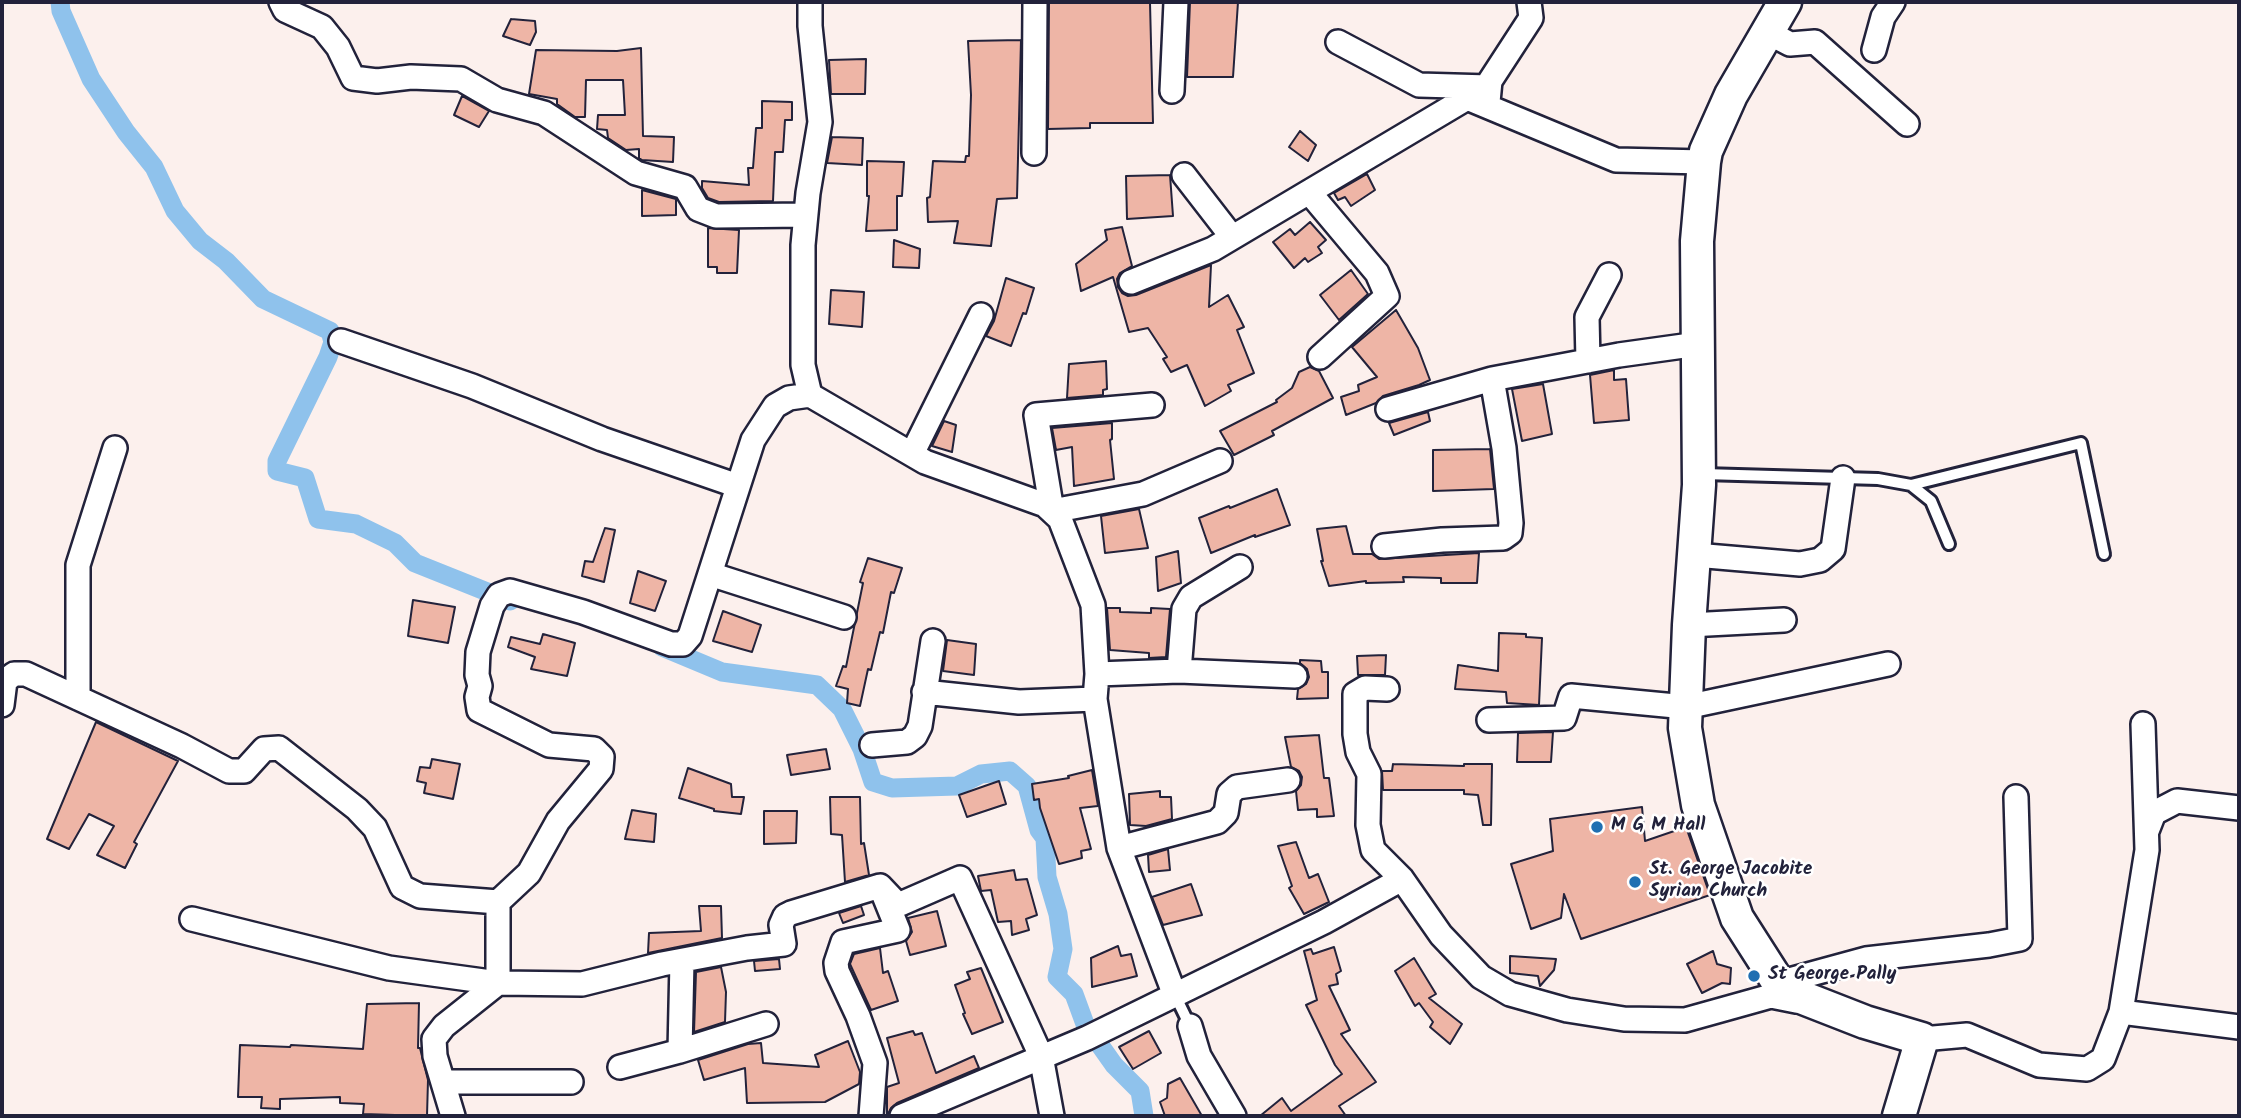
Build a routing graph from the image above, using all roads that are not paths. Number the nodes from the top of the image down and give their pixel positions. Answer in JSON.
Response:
{"nodes":[{"id":1,"x":281,"y":2,"type":"edge"},
{"id":2,"x":810,"y":2,"type":"edge"},
{"id":3,"x":1035,"y":2,"type":"edge"},
{"id":4,"x":1176,"y":2,"type":"edge"},
{"id":5,"x":1529,"y":2,"type":"edge"},
{"id":6,"x":1785,"y":2,"type":"edge"},
{"id":7,"x":1894,"y":2,"type":"edge"},
{"id":8,"x":1767,"y":32,"type":"junction"},
{"id":9,"x":1338,"y":42,"type":"dead end"},
{"id":10,"x":1874,"y":50,"type":"dead end"},
{"id":11,"x":1172,"y":91,"type":"dead end"},
{"id":12,"x":1488,"y":97,"type":"junction"},
{"id":13,"x":1907,"y":124,"type":"dead end"},
{"id":14,"x":1034,"y":153,"type":"dead end"},
{"id":15,"x":1704,"y":162,"type":"junction"},
{"id":16,"x":1184,"y":175,"type":"dead end"},
{"id":17,"x":1309,"y":192,"type":"junction"},
{"id":18,"x":805,"y":215,"type":"junction"},
{"id":19,"x":1232,"y":237,"type":"junction"},
{"id":20,"x":1609,"y":275,"type":"dead end"},
{"id":21,"x":1130,"y":282,"type":"dead end"},
{"id":22,"x":981,"y":315,"type":"dead end"},
{"id":23,"x":341,"y":341,"type":"dead end"},
{"id":24,"x":1698,"y":344,"type":"junction"},
{"id":25,"x":1320,"y":358,"type":"dead end"},
{"id":26,"x":1588,"y":361,"type":"junction"},
{"id":27,"x":1492,"y":379,"type":"junction"},
{"id":28,"x":810,"y":395,"type":"junction"},
{"id":29,"x":1152,"y":405,"type":"dead end"},
{"id":30,"x":1388,"y":409,"type":"dead end"},
{"id":31,"x":115,"y":448,"type":"dead end"},
{"id":32,"x":912,"y":454,"type":"junction"},
{"id":33,"x":1220,"y":460,"type":"dead end"},
{"id":34,"x":1699,"y":474,"type":"junction"},
{"id":35,"x":1843,"y":478,"type":"junction"},
{"id":36,"x":1911,"y":485,"type":"junction"},
{"id":37,"x":738,"y":486,"type":"junction"},
{"id":38,"x":1052,"y":511,"type":"junction"},
{"id":39,"x":1949,"y":544,"type":"dead end"},
{"id":40,"x":1384,"y":546,"type":"dead end"},
{"id":41,"x":2104,"y":554,"type":"dead end"},
{"id":42,"x":1695,"y":555,"type":"junction"},
{"id":43,"x":1240,"y":567,"type":"dead end"},
{"id":44,"x":710,"y":574,"type":"junction"},
{"id":45,"x":844,"y":617,"type":"dead end"},
{"id":46,"x":1784,"y":620,"type":"dead end"},
{"id":47,"x":1689,"y":625,"type":"junction"},
{"id":48,"x":933,"y":641,"type":"dead end"},
{"id":49,"x":1888,"y":664,"type":"dead end"},
{"id":50,"x":1179,"y":671,"type":"junction"},
{"id":51,"x":1097,"y":674,"type":"junction"},
{"id":52,"x":1295,"y":676,"type":"dead end"},
{"id":53,"x":1387,"y":689,"type":"dead end"},
{"id":54,"x":924,"y":692,"type":"junction"},
{"id":55,"x":78,"y":698,"type":"junction"},
{"id":56,"x":1096,"y":699,"type":"junction"},
{"id":57,"x":2,"y":705,"type":"edge"},
{"id":58,"x":1686,"y":707,"type":"junction"},
{"id":59,"x":1489,"y":720,"type":"dead end"},
{"id":60,"x":2143,"y":724,"type":"dead end"},
{"id":61,"x":872,"y":745,"type":"dead end"},
{"id":62,"x":1288,"y":780,"type":"dead end"},
{"id":63,"x":2016,"y":797,"type":"dead end"},
{"id":64,"x":2239,"y":808,"type":"edge"},
{"id":65,"x":2147,"y":831,"type":"junction"},
{"id":66,"x":1119,"y":848,"type":"junction"},
{"id":67,"x":1402,"y":879,"type":"junction"},
{"id":68,"x":880,"y":886,"type":"junction"},
{"id":69,"x":498,"y":902,"type":"junction"},
{"id":70,"x":192,"y":919,"type":"dead end"},
{"id":71,"x":682,"y":961,"type":"junction"},
{"id":72,"x":498,"y":983,"type":"junction"},
{"id":73,"x":1778,"y":983,"type":"junction"},
{"id":74,"x":1174,"y":993,"type":"junction"},
{"id":75,"x":1827,"y":1007,"type":"junction"},
{"id":76,"x":2121,"y":1012,"type":"junction"},
{"id":77,"x":766,"y":1024,"type":"dead end"},
{"id":78,"x":1190,"y":1026,"type":"joint"},
{"id":79,"x":2239,"y":1027,"type":"edge"},
{"id":80,"x":1922,"y":1039,"type":"junction"},
{"id":81,"x":680,"y":1051,"type":"junction"},
{"id":82,"x":1041,"y":1056,"type":"junction"},
{"id":83,"x":620,"y":1066,"type":"dead end"},
{"id":84,"x":443,"y":1082,"type":"junction"},
{"id":85,"x":571,"y":1082,"type":"dead end"},
{"id":86,"x":453,"y":1116,"type":"edge"},
{"id":87,"x":871,"y":1116,"type":"edge"},
{"id":88,"x":902,"y":1116,"type":"edge"},
{"id":89,"x":1052,"y":1116,"type":"edge"},
{"id":90,"x":1234,"y":1116,"type":"edge"},
{"id":91,"x":1899,"y":1116,"type":"edge"}],
"edges":[{"from":1,"to":18,"type":"street"},
{"from":2,"to":18,"type":"street"},
{"from":3,"to":14,"type":"street"},
{"from":4,"to":11,"type":"street"},
{"from":5,"to":12,"type":"street"},
{"from":6,"to":8,"type":"street"},
{"from":7,"to":10,"type":"street"},
{"from":8,"to":13,"type":"street"},
{"from":8,"to":15,"type":"street"},
{"from":9,"to":12,"type":"street"},
{"from":12,"to":15,"type":"street"},
{"from":12,"to":17,"type":"street"},
{"from":15,"to":24,"type":"street"},
{"from":16,"to":19,"type":"street"},
{"from":17,"to":19,"type":"street"},
{"from":17,"to":25,"type":"street"},
{"from":18,"to":28,"type":"street"},
{"from":19,"to":21,"type":"street"},
{"from":20,"to":26,"type":"street"},
{"from":22,"to":32,"type":"street"},
{"from":23,"to":37,"type":"street"},
{"from":24,"to":26,"type":"street"},
{"from":24,"to":34,"type":"street"},
{"from":26,"to":27,"type":"street"},
{"from":27,"to":30,"type":"street"},
{"from":27,"to":40,"type":"street"},
{"from":28,"to":32,"type":"street"},
{"from":28,"to":37,"type":"street"},
{"from":29,"to":38,"type":"street"},
{"from":31,"to":55,"type":"street"},
{"from":32,"to":38,"type":"street"},
{"from":33,"to":38,"type":"street"},
{"from":34,"to":35,"type":"lane"},
{"from":34,"to":42,"type":"street"},
{"from":35,"to":36,"type":"lane"},
{"from":35,"to":42,"type":"street"},
{"from":36,"to":39,"type":"lane"},
{"from":36,"to":41,"type":"lane"},
{"from":37,"to":44,"type":"street"},
{"from":38,"to":51,"type":"street"},
{"from":42,"to":47,"type":"street"},
{"from":43,"to":50,"type":"street"},
{"from":44,"to":45,"type":"street"},
{"from":44,"to":69,"type":"street"},
{"from":46,"to":47,"type":"street"},
{"from":47,"to":58,"type":"street"},
{"from":48,"to":54,"type":"street"},
{"from":49,"to":58,"type":"street"},
{"from":50,"to":51,"type":"street"},
{"from":50,"to":52,"type":"street"},
{"from":51,"to":56,"type":"street"},
{"from":53,"to":67,"type":"street"},
{"from":54,"to":56,"type":"street"},
{"from":54,"to":61,"type":"street"},
{"from":55,"to":57,"type":"street"},
{"from":55,"to":69,"type":"street"},
{"from":56,"to":66,"type":"street"},
{"from":58,"to":59,"type":"street"},
{"from":58,"to":73,"type":"street"},
{"from":60,"to":65,"type":"street"},
{"from":62,"to":66,"type":"street"},
{"from":63,"to":73,"type":"street"},
{"from":64,"to":65,"type":"street"},
{"from":65,"to":76,"type":"street"},
{"from":66,"to":74,"type":"street"},
{"from":67,"to":74,"type":"street"},
{"from":67,"to":75,"type":"street"},
{"from":68,"to":71,"type":"street"},
{"from":68,"to":82,"type":"street"},
{"from":68,"to":87,"type":"street"},
{"from":69,"to":72,"type":"street"},
{"from":70,"to":72,"type":"street"},
{"from":71,"to":72,"type":"street"},
{"from":71,"to":81,"type":"street"},
{"from":72,"to":84,"type":"street"},
{"from":73,"to":75,"type":"street"},
{"from":74,"to":78,"type":"lane"},
{"from":74,"to":82,"type":"street"},
{"from":75,"to":80,"type":"street"},
{"from":76,"to":79,"type":"street"},
{"from":76,"to":80,"type":"street"},
{"from":77,"to":81,"type":"street"},
{"from":78,"to":90,"type":"street"},
{"from":80,"to":91,"type":"street"},
{"from":81,"to":83,"type":"street"},
{"from":82,"to":88,"type":"street"},
{"from":82,"to":89,"type":"street"},
{"from":84,"to":85,"type":"street"},
{"from":84,"to":86,"type":"street"}]}
